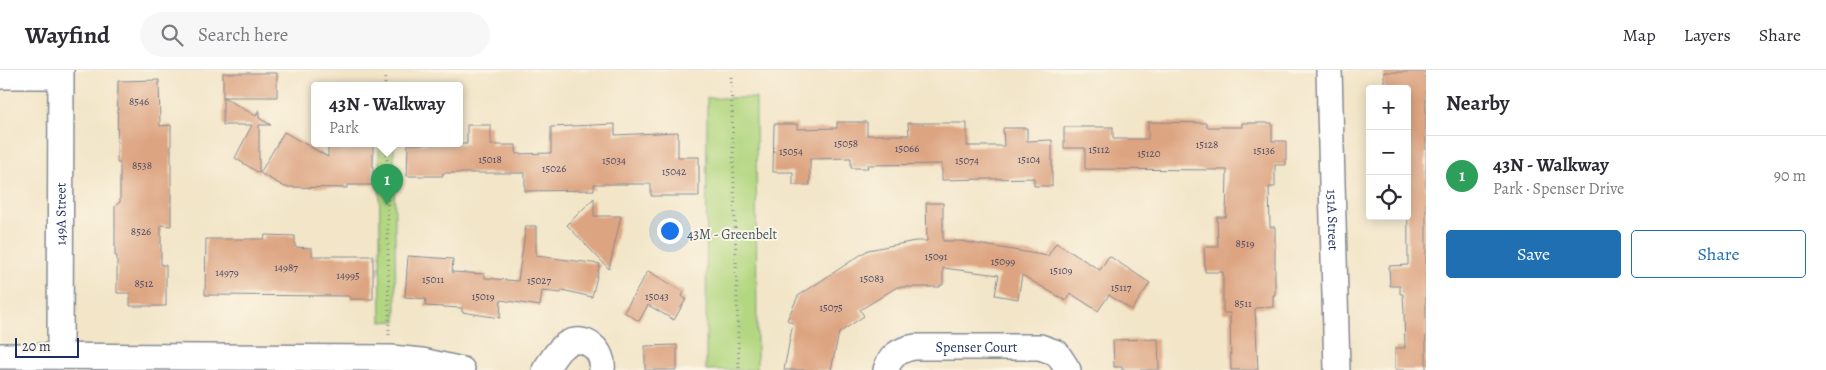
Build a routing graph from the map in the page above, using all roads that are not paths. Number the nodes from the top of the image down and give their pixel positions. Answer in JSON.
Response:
{"nodes":[{"id":1,"x":1329,"y":70,"type":"edge"},
{"id":2,"x":60,"y":73,"type":"edge"},
{"id":3,"x":0,"y":76,"type":"edge"},
{"id":4,"x":0,"y":356,"type":"edge"},
{"id":5,"x":60,"y":356,"type":"junction"},
{"id":6,"x":462,"y":370,"type":"edge"},
{"id":7,"x":545,"y":370,"type":"edge"},
{"id":8,"x":602,"y":370,"type":"edge"},
{"id":9,"x":886,"y":370,"type":"edge"},
{"id":10,"x":1068,"y":370,"type":"edge"},
{"id":11,"x":1337,"y":370,"type":"edge"}],
"edges":[{"from":1,"to":11,"type":"street","name":"151A Street"},
{"from":2,"to":3,"type":"street"},
{"from":2,"to":5,"type":"street","name":"149A Street"},
{"from":4,"to":5,"type":"street"},
{"from":5,"to":6,"type":"street"},
{"from":7,"to":8,"type":"street"},
{"from":9,"to":10,"type":"street","name":"Spenser Court"}]}
